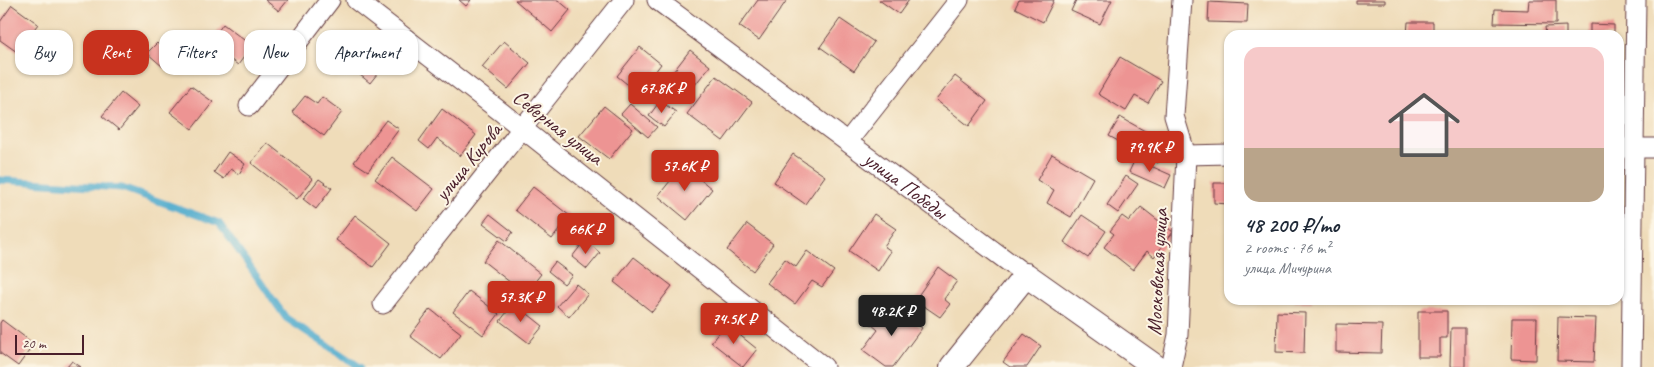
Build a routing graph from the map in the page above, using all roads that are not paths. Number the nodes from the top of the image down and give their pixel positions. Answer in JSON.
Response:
{"nodes":[{"id":1,"x":330,"y":0,"type":"edge"},
{"id":2,"x":356,"y":0,"type":"edge"},
{"id":3,"x":624,"y":0,"type":"edge"},
{"id":4,"x":657,"y":0,"type":"edge"},
{"id":5,"x":959,"y":0,"type":"edge"},
{"id":6,"x":1182,"y":0,"type":"edge"},
{"id":7,"x":1636,"y":0,"type":"edge"},
{"id":8,"x":249,"y":106,"type":"dead end"},
{"id":9,"x":523,"y":129,"type":"junction"},
{"id":10,"x":848,"y":141,"type":"junction"},
{"id":11,"x":1626,"y":148,"type":"edge"},
{"id":12,"x":1654,"y":148,"type":"edge"},
{"id":13,"x":1224,"y":154,"type":"edge"},
{"id":14,"x":1186,"y":155,"type":"junction"},
{"id":15,"x":1026,"y":275,"type":"junction"},
{"id":16,"x":383,"y":304,"type":"dead end"},
{"id":17,"x":824,"y":367,"type":"edge"},
{"id":18,"x":952,"y":367,"type":"edge"},
{"id":19,"x":1156,"y":367,"type":"edge"},
{"id":20,"x":1171,"y":367,"type":"edge"},
{"id":21,"x":1632,"y":367,"type":"edge"}],
"edges":[{"from":1,"to":8,"type":"street"},
{"from":2,"to":9,"type":"street","name":"Северная улица"},
{"from":3,"to":9,"type":"street","name":"улица Кирова"},
{"from":4,"to":10,"type":"street","name":"улица Победы"},
{"from":5,"to":10,"type":"street"},
{"from":6,"to":14,"type":"street","name":"Московская улица"},
{"from":7,"to":11,"type":"street"},
{"from":9,"to":16,"type":"street","name":"улица Кирова"},
{"from":9,"to":17,"type":"street","name":"Северная улица"},
{"from":10,"to":15,"type":"street","name":"улица Победы"},
{"from":11,"to":12,"type":"street"},
{"from":11,"to":21,"type":"street"},
{"from":13,"to":14,"type":"street"},
{"from":14,"to":20,"type":"street","name":"Московская улица"},
{"from":15,"to":18,"type":"street"},
{"from":15,"to":19,"type":"street","name":"улица Победы"}]}
